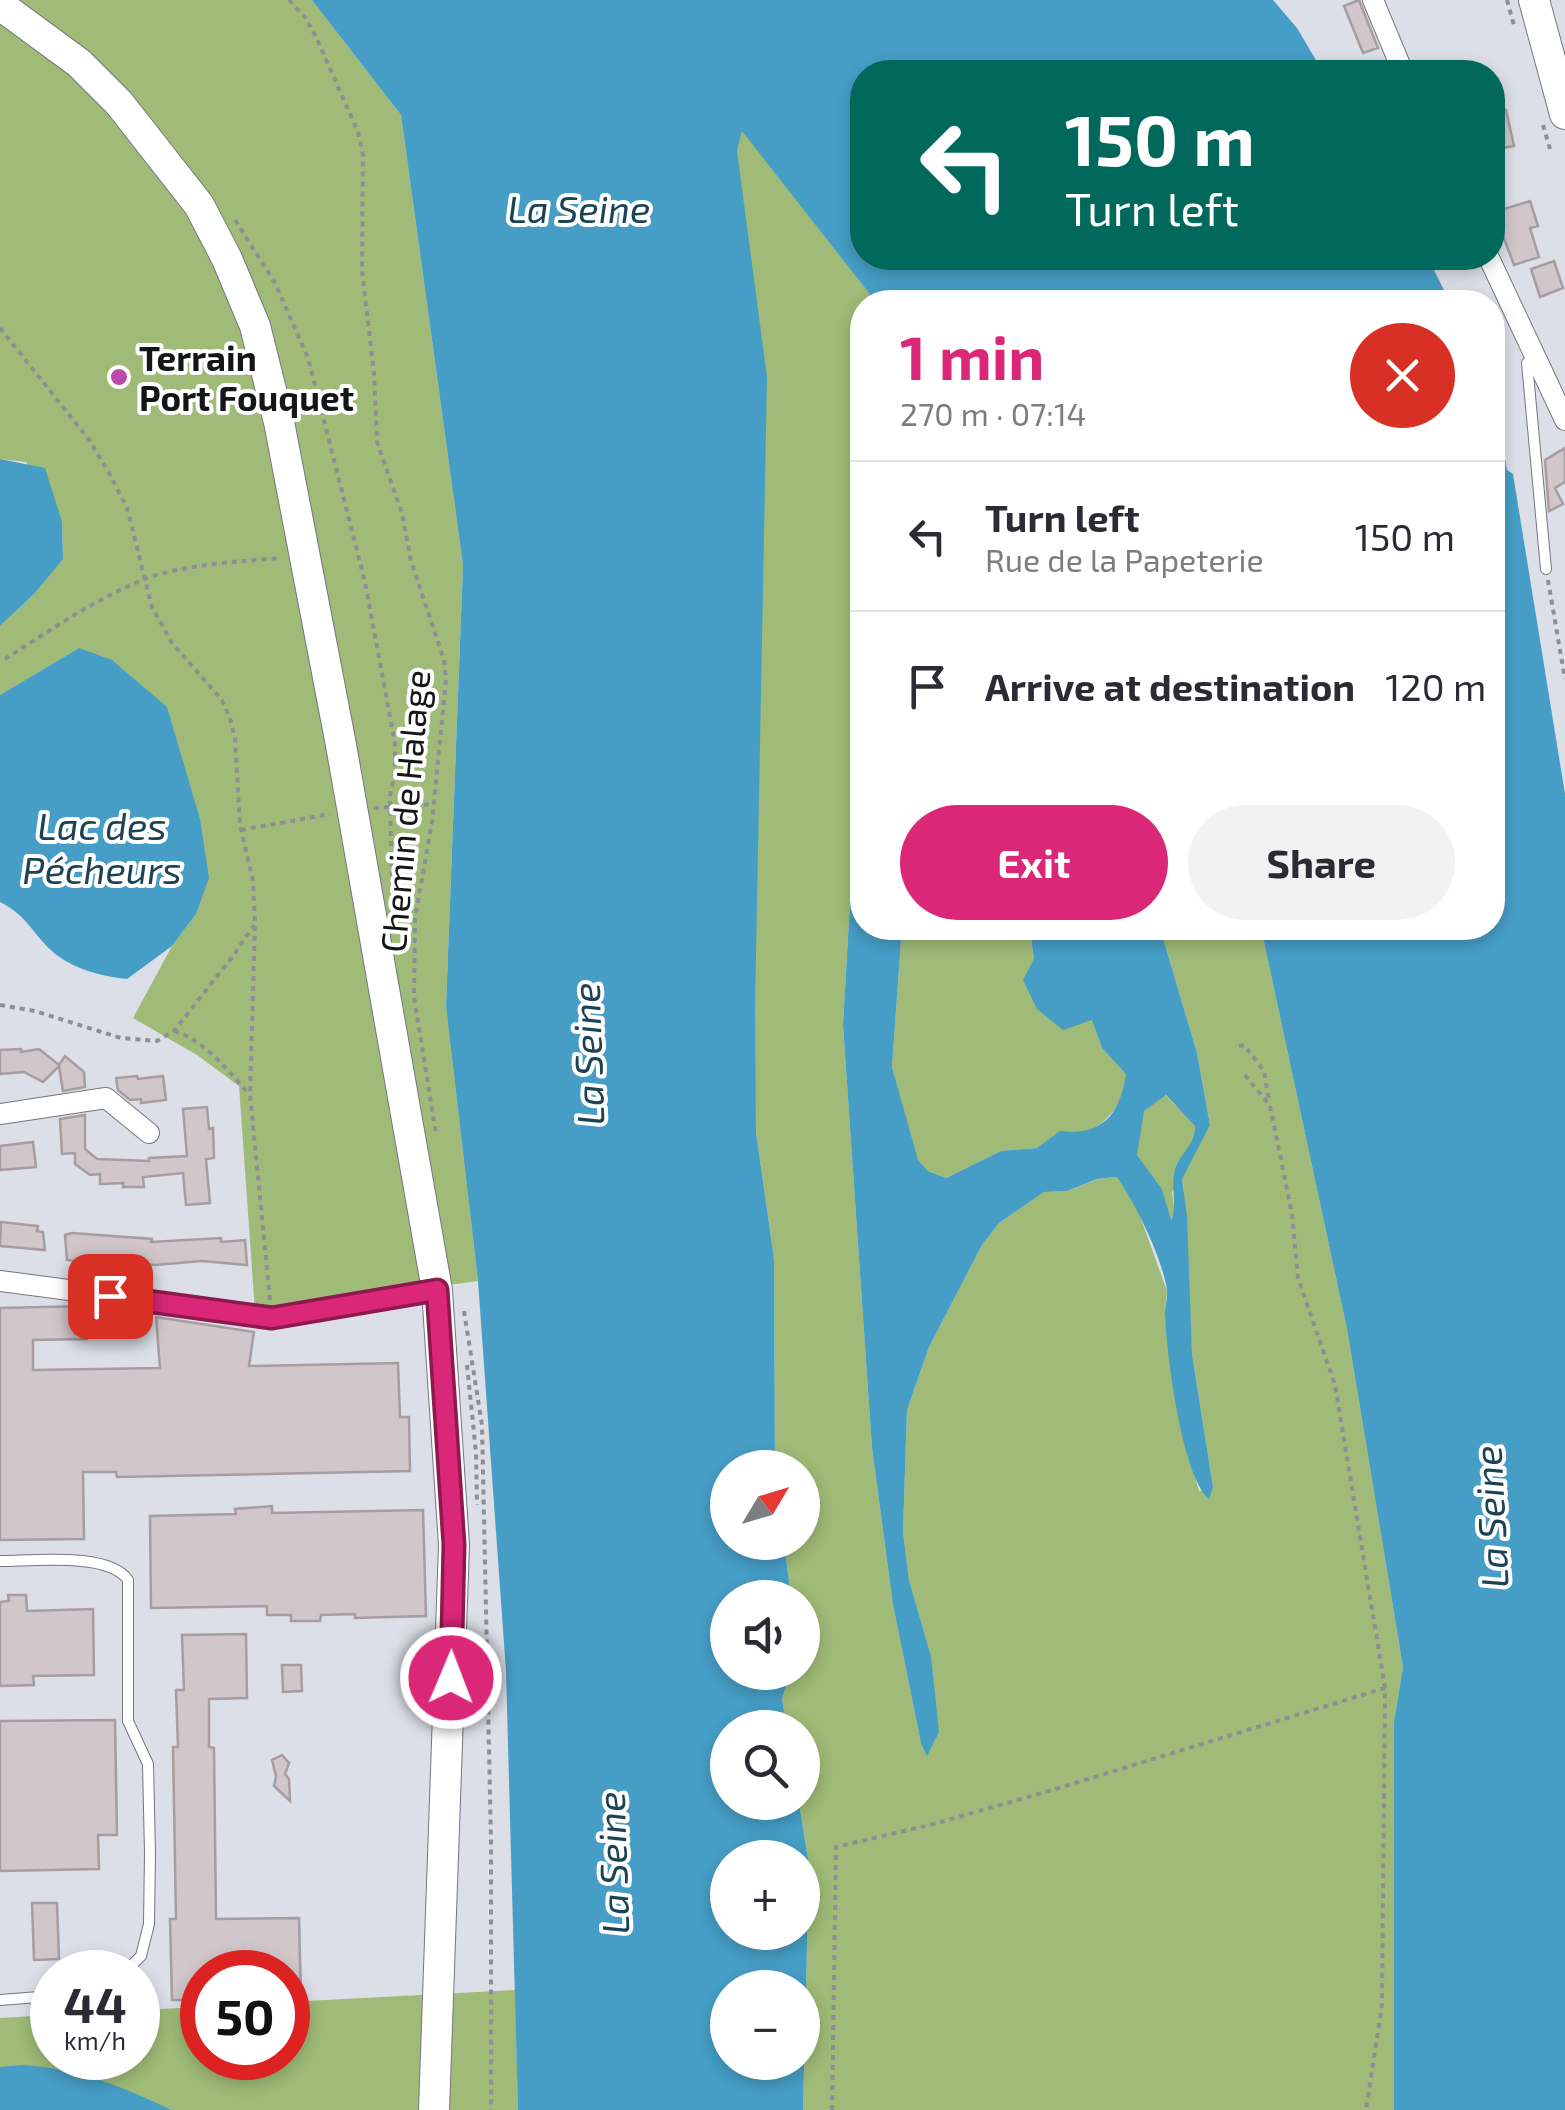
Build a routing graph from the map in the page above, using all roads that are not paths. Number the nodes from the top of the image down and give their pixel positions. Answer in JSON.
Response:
{"nodes":[{"id":1,"x":1372,"y":0,"type":"edge"},
{"id":2,"x":1534,"y":0,"type":"edge"},
{"id":3,"x":0,"y":5,"type":"edge"},
{"id":4,"x":1398,"y":60,"type":"edge"},
{"id":5,"x":1565,"y":114,"type":"edge"},
{"id":6,"x":1505,"y":290,"type":"edge"},
{"id":7,"x":1537,"y":355,"type":"junction"},
{"id":8,"x":1565,"y":395,"type":"edge"},
{"id":9,"x":1565,"y":420,"type":"edge"},
{"id":10,"x":1546,"y":569,"type":"road end"},
{"id":11,"x":0,"y":1114,"type":"edge"},
{"id":12,"x":149,"y":1133,"type":"dead end"},
{"id":13,"x":0,"y":1280,"type":"edge"},
{"id":14,"x":437,"y":1290,"type":"junction"},
{"id":15,"x":0,"y":1561,"type":"edge"},
{"id":16,"x":142,"y":1950,"type":"edge"},
{"id":17,"x":30,"y":1998,"type":"edge"},
{"id":18,"x":0,"y":2000,"type":"edge"},
{"id":19,"x":434,"y":2110,"type":"edge"}],
"edges":[{"from":1,"to":4,"type":"street"},
{"from":2,"to":5,"type":"main road"},
{"from":3,"to":14,"type":"main road"},
{"from":6,"to":7,"type":"street"},
{"from":7,"to":8,"type":"street"},
{"from":7,"to":9,"type":"street"},
{"from":7,"to":10,"type":"lane"},
{"from":11,"to":12,"type":"street"},
{"from":13,"to":14,"type":"street"},
{"from":14,"to":19,"type":"main road"},
{"from":15,"to":16,"type":"lane"},
{"from":17,"to":18,"type":"lane"}]}
